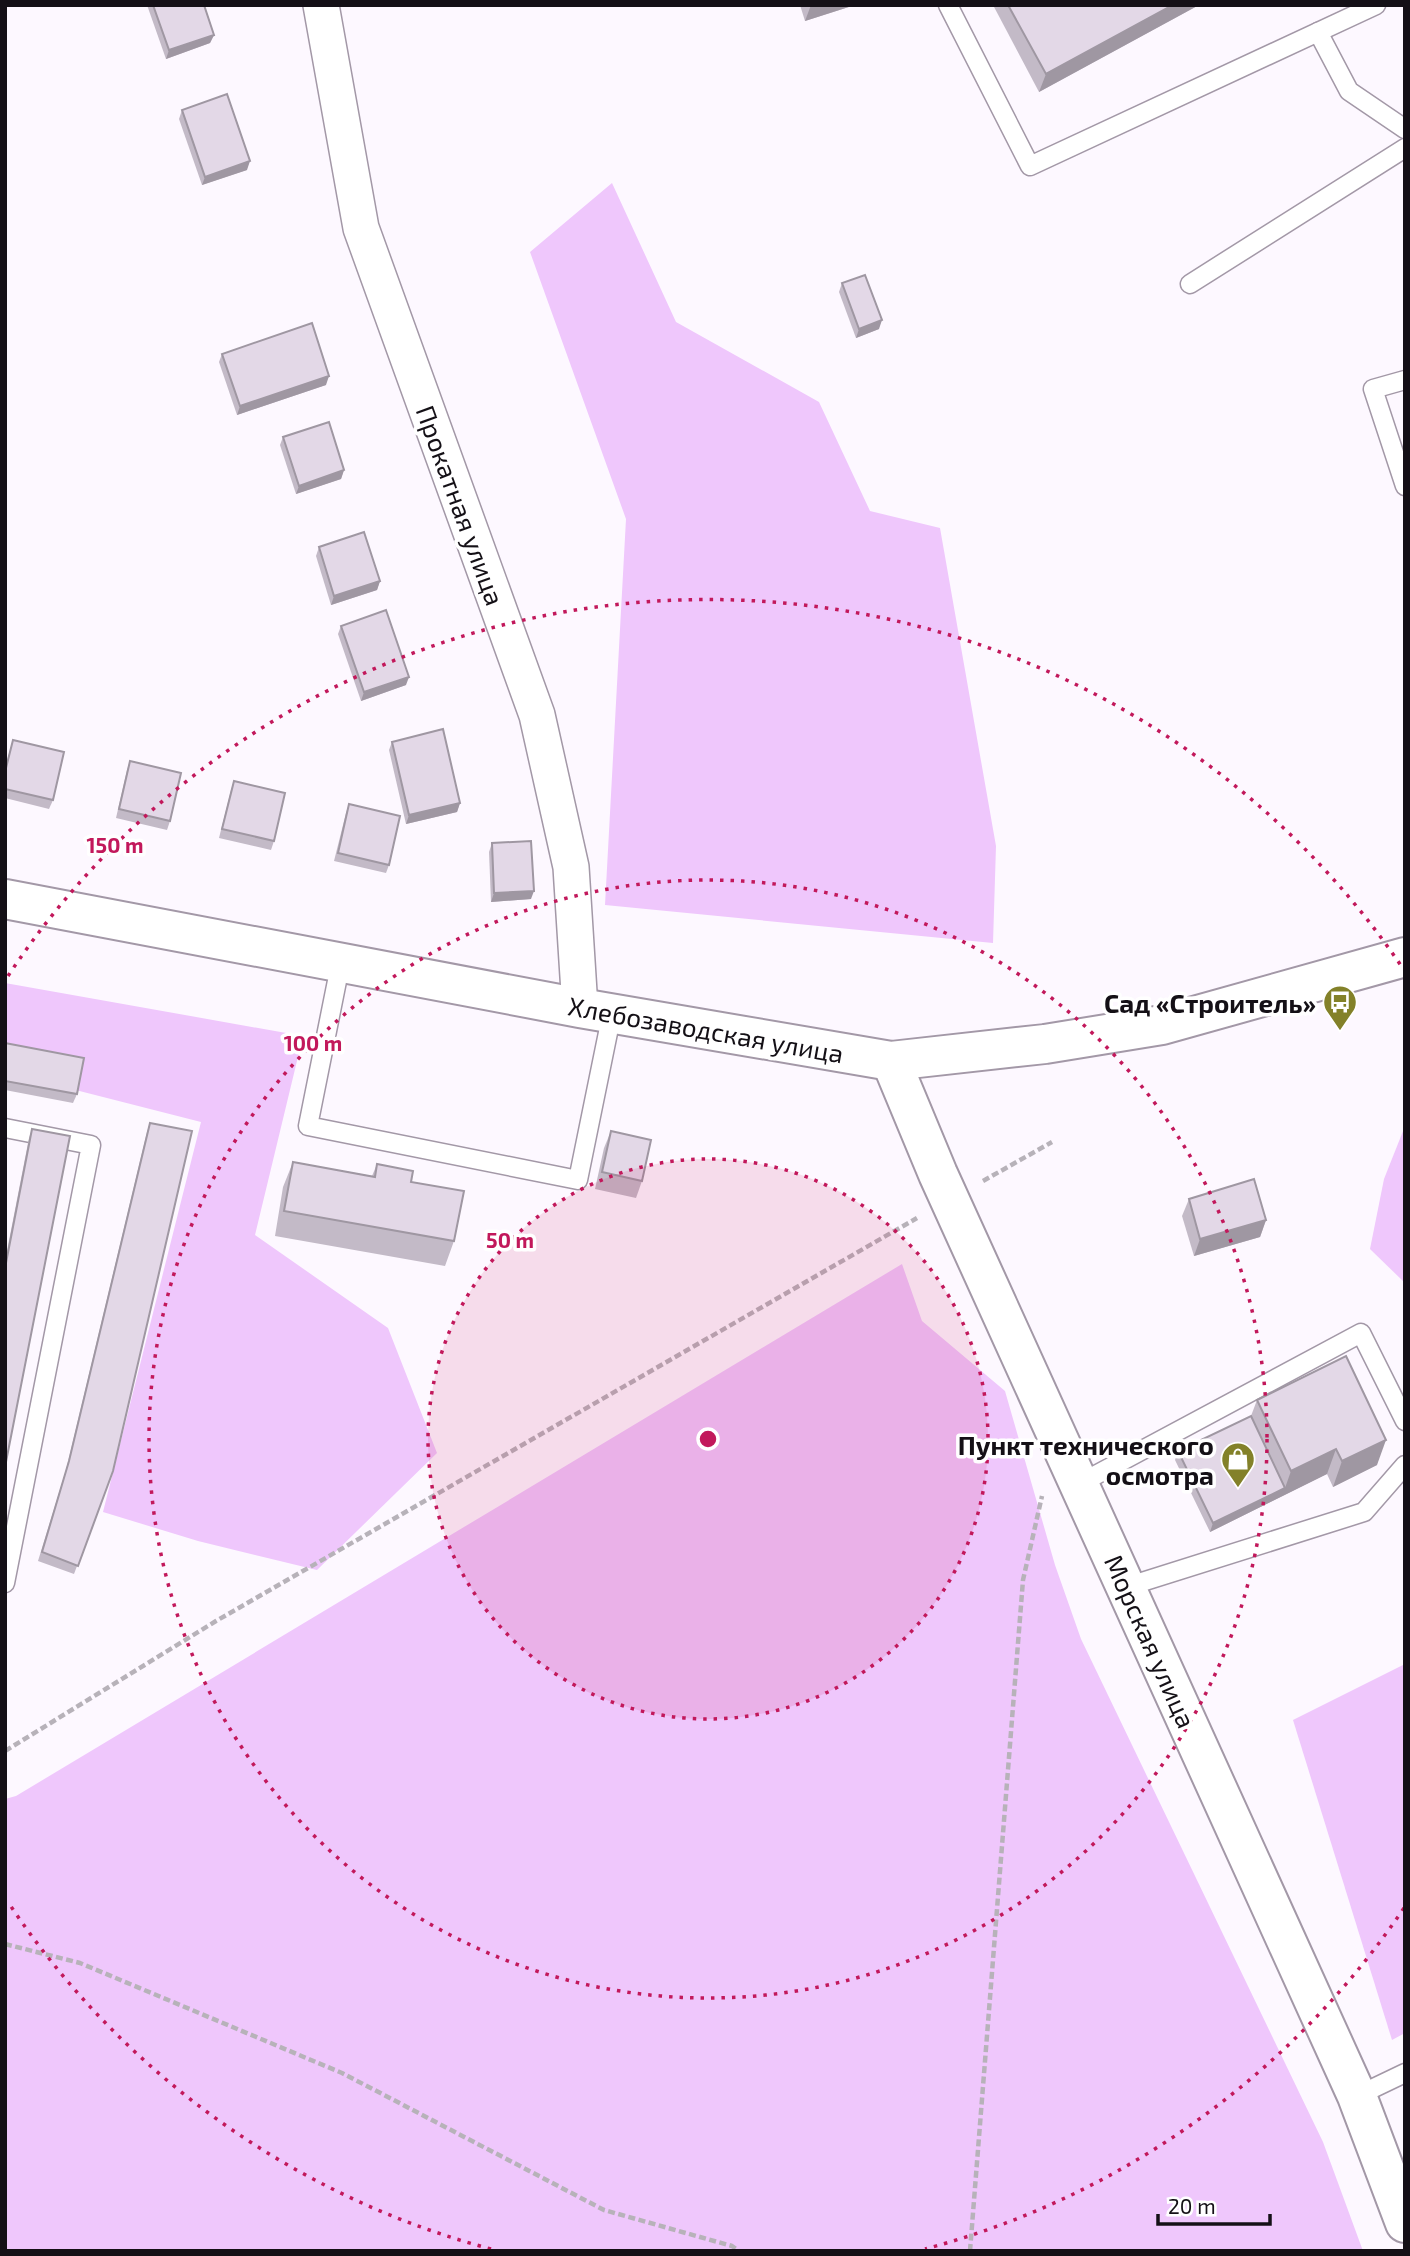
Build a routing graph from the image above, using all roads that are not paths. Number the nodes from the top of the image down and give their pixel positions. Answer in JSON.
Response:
{"nodes":[{"id":1,"x":321,"y":5,"type":"edge"},
{"id":2,"x":948,"y":5,"type":"edge"},
{"id":3,"x":1376,"y":5,"type":"edge"},
{"id":4,"x":1318,"y":32,"type":"junction"},
{"id":5,"x":1405,"y":128,"type":"edge"},
{"id":6,"x":1405,"y":148,"type":"edge"},
{"id":7,"x":1190,"y":284,"type":"dead end"},
{"id":8,"x":1405,"y":380,"type":"edge"},
{"id":9,"x":1405,"y":486,"type":"edge"},
{"id":10,"x":5,"y":899,"type":"edge"},
{"id":11,"x":1405,"y":957,"type":"edge"},
{"id":12,"x":341,"y":961,"type":"junction"},
{"id":13,"x":596,"y":1011,"type":"junction"},
{"id":14,"x":891,"y":1061,"type":"junction"},
{"id":15,"x":5,"y":1128,"type":"edge"},
{"id":16,"x":1405,"y":1421,"type":"edge"},
{"id":17,"x":1405,"y":1465,"type":"edge"},
{"id":18,"x":1079,"y":1484,"type":"junction"},
{"id":19,"x":5,"y":1583,"type":"edge"},
{"id":20,"x":1126,"y":1587,"type":"junction"},
{"id":21,"x":1405,"y":2073,"type":"edge"},
{"id":22,"x":1357,"y":2096,"type":"junction"},
{"id":23,"x":1405,"y":2223,"type":"edge"}],
"edges":[{"from":1,"to":13,"type":"street","name":"Прокатная улица"},
{"from":2,"to":4,"type":"lane"},
{"from":3,"to":4,"type":"lane"},
{"from":4,"to":5,"type":"lane"},
{"from":6,"to":7,"type":"lane"},
{"from":8,"to":9,"type":"lane"},
{"from":10,"to":12,"type":"main road","name":"Хлебозаводская улица"},
{"from":11,"to":14,"type":"main road","name":"Хлебозаводская улица"},
{"from":12,"to":13,"type":"main road","name":"Хлебозаводская улица"},
{"from":12,"to":13,"type":"lane"},
{"from":13,"to":14,"type":"main road","name":"Хлебозаводская улица"},
{"from":14,"to":18,"type":"main road","name":"Морская улица"},
{"from":15,"to":19,"type":"lane"},
{"from":16,"to":18,"type":"lane"},
{"from":17,"to":20,"type":"lane"},
{"from":18,"to":20,"type":"main road","name":"Морская улица"},
{"from":20,"to":22,"type":"main road","name":"Морская улица"},
{"from":21,"to":22,"type":"lane"},
{"from":22,"to":23,"type":"main road","name":"Морская улица"}]}
